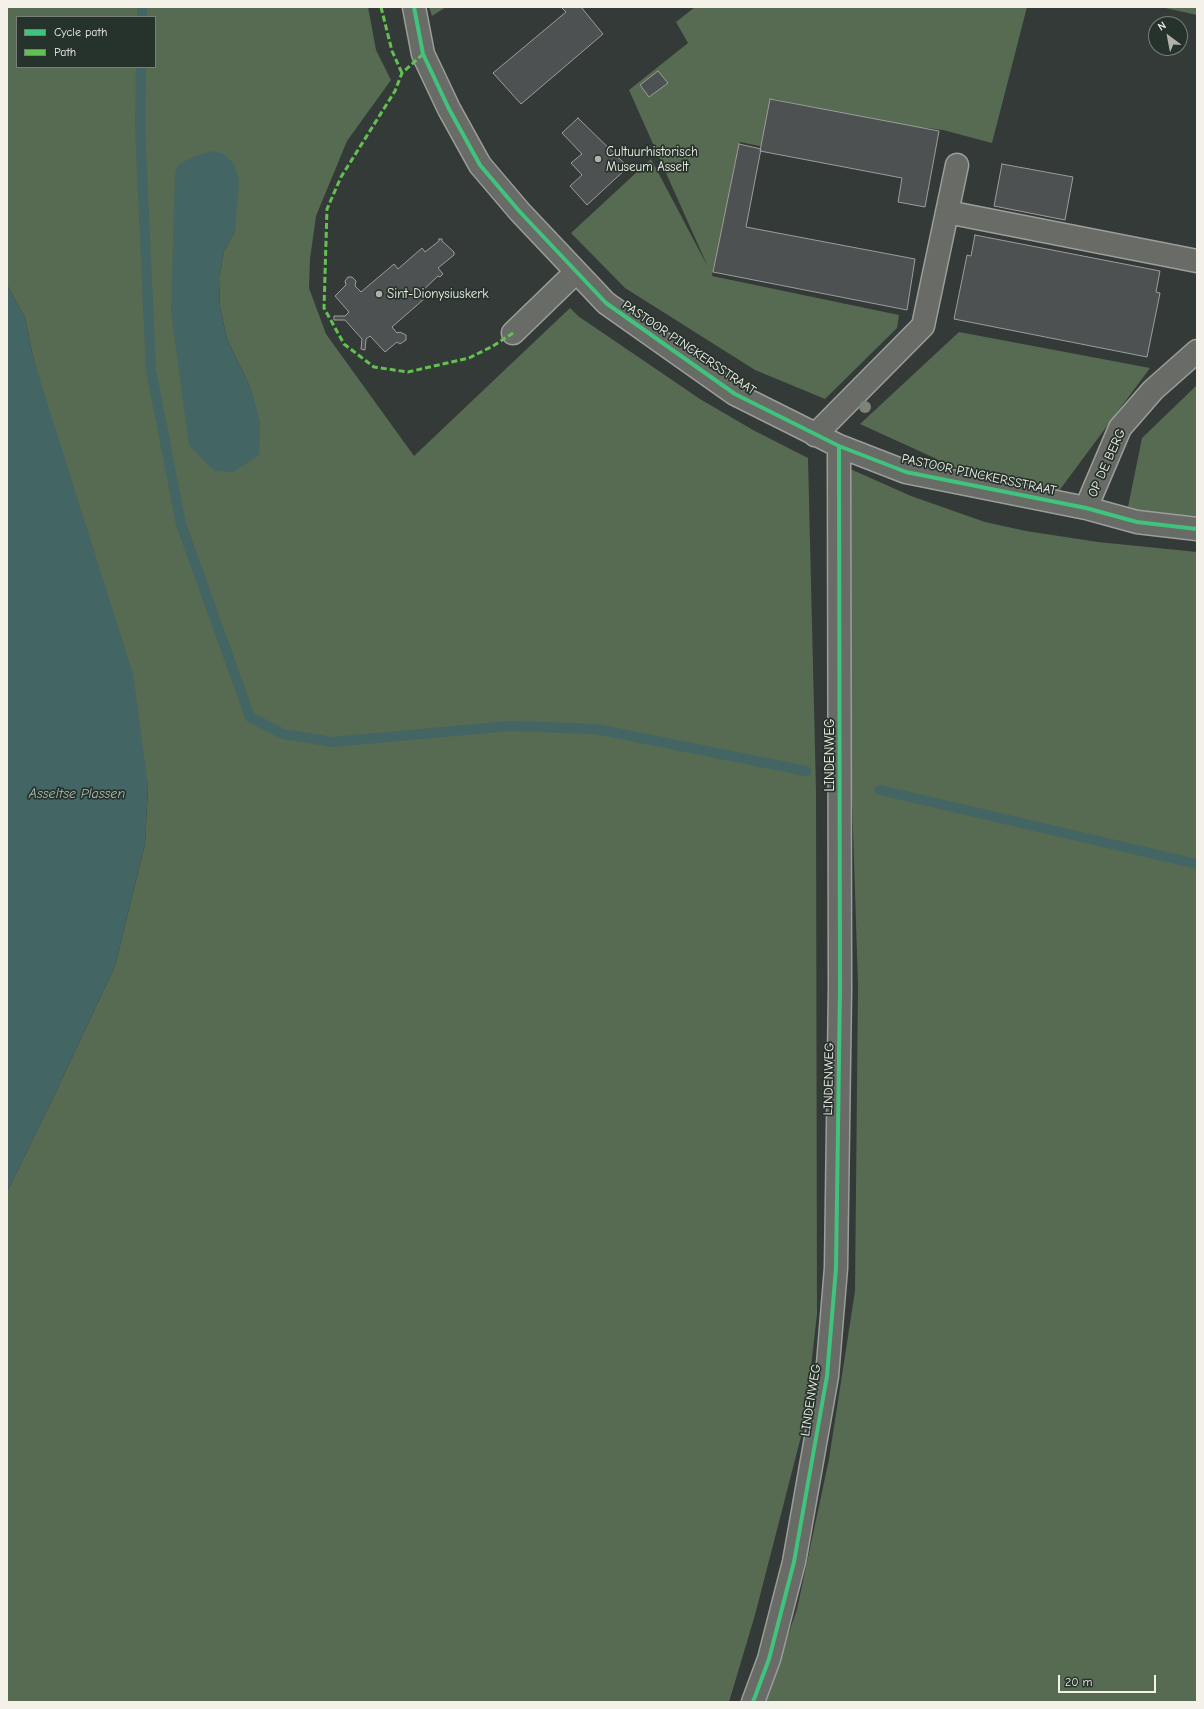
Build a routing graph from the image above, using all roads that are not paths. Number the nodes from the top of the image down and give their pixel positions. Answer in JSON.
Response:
{"nodes":[{"id":1,"x":418,"y":9,"type":"edge"},
{"id":2,"x":957,"y":165,"type":"dead end"},
{"id":3,"x":947,"y":212,"type":"junction"},
{"id":4,"x":1197,"y":261,"type":"edge"},
{"id":5,"x":576,"y":272,"type":"junction"},
{"id":6,"x":513,"y":333,"type":"dead end"},
{"id":7,"x":1197,"y":351,"type":"edge"},
{"id":8,"x":815,"y":435,"type":"junction"},
{"id":9,"x":839,"y":446,"type":"junction"},
{"id":10,"x":1086,"y":508,"type":"junction"},
{"id":11,"x":1197,"y":529,"type":"edge"},
{"id":12,"x":753,"y":1702,"type":"edge"}],
"edges":[{"from":1,"to":5,"type":"street","name":"PASTOOR PINCKERSSTRAAT"},
{"from":2,"to":3,"type":"street"},
{"from":3,"to":4,"type":"street"},
{"from":3,"to":8,"type":"street"},
{"from":5,"to":6,"type":"street"},
{"from":5,"to":8,"type":"street","name":"PASTOOR PINCKERSSTRAAT"},
{"from":7,"to":10,"type":"street","name":"OP DE BERG"},
{"from":8,"to":9,"type":"street","name":"PASTOOR PINCKERSSTRAAT"},
{"from":9,"to":10,"type":"street","name":"PASTOOR PINCKERSSTRAAT"},
{"from":9,"to":12,"type":"street","name":"LINDENWEG"},
{"from":10,"to":11,"type":"street","name":"PASTOOR PINCKERSSTRAAT"}]}
